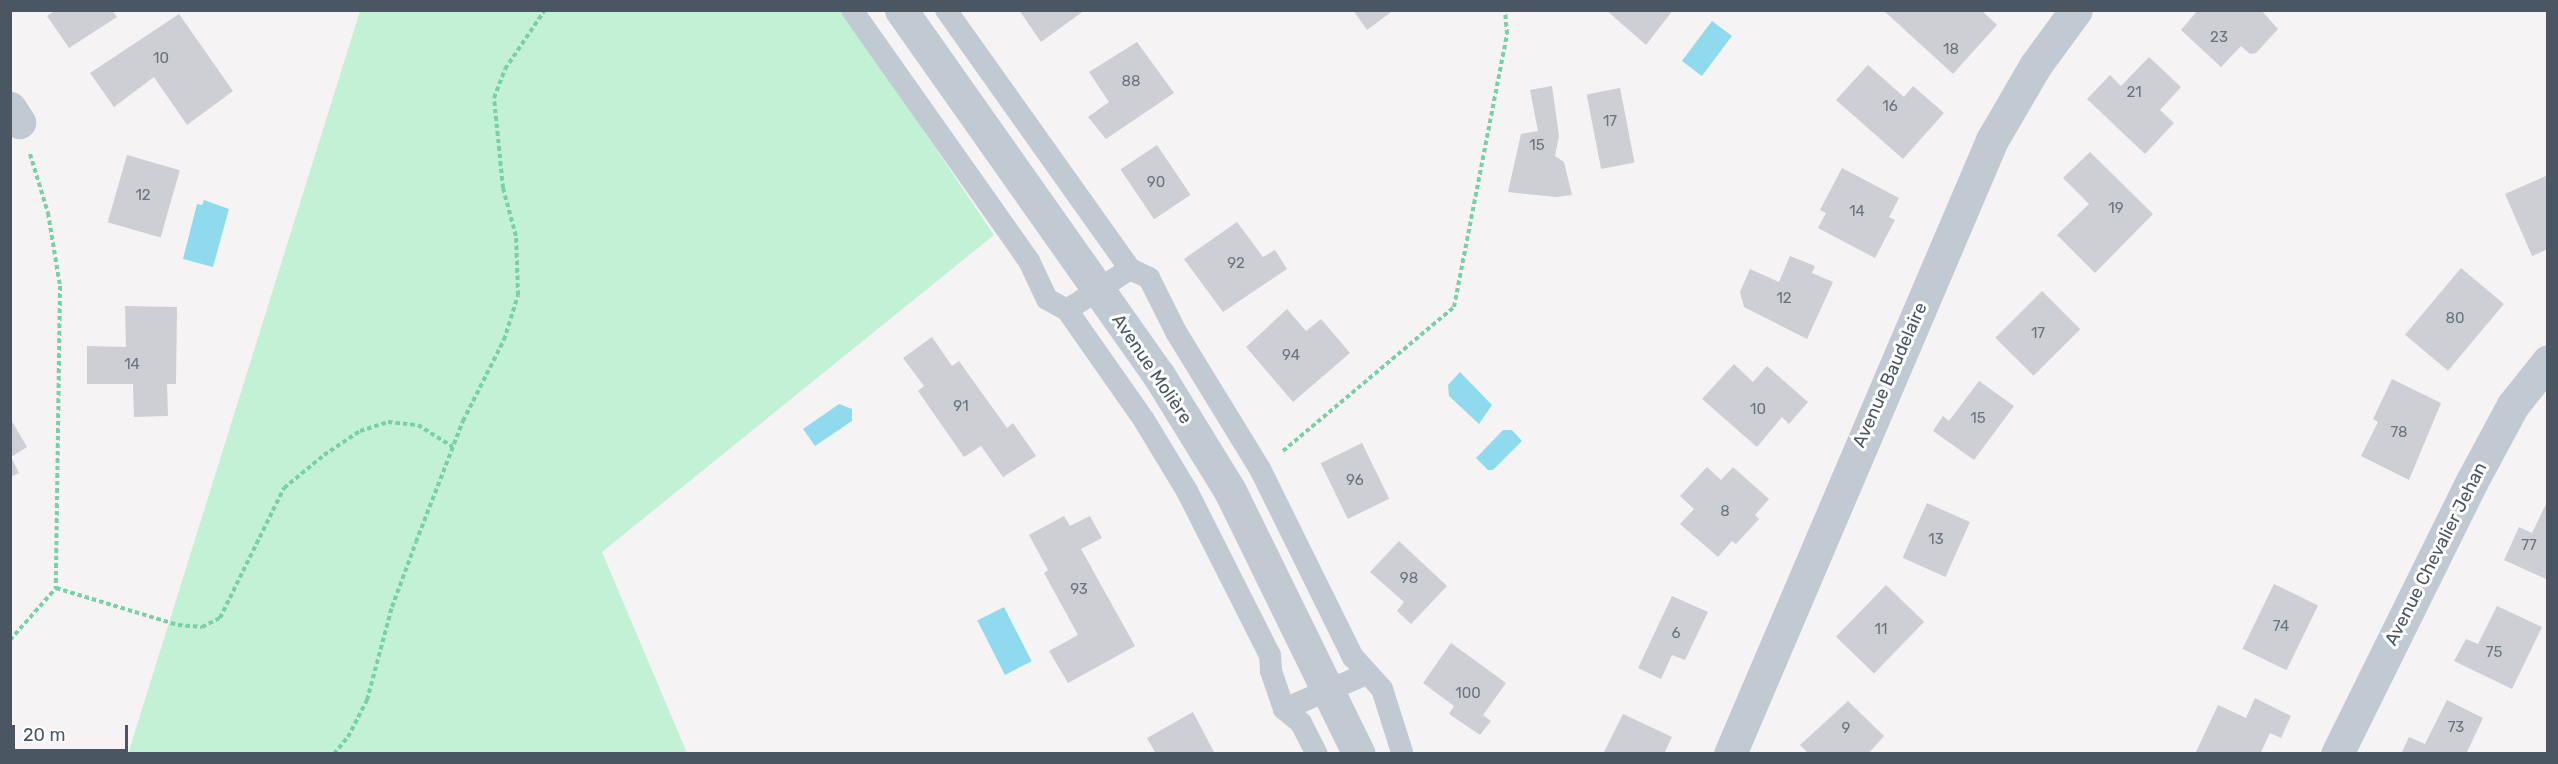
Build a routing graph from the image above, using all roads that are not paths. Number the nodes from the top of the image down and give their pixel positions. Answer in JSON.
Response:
{"nodes":[{"id":1,"x":852,"y":10,"type":"edge"},
{"id":2,"x":900,"y":10,"type":"edge"},
{"id":3,"x":946,"y":10,"type":"edge"},
{"id":4,"x":2076,"y":10,"type":"edge"},
{"id":5,"x":1130,"y":269,"type":"junction"},
{"id":6,"x":1099,"y":291,"type":"junction"},
{"id":7,"x":1067,"y":310,"type":"junction"},
{"id":8,"x":2547,"y":361,"type":"edge"},
{"id":9,"x":1367,"y":674,"type":"junction"},
{"id":10,"x":1328,"y":690,"type":"junction"},
{"id":11,"x":1284,"y":709,"type":"junction"},
{"id":12,"x":1402,"y":752,"type":"dead end"},
{"id":13,"x":1317,"y":753,"type":"edge"},
{"id":14,"x":1359,"y":753,"type":"edge"},
{"id":15,"x":1730,"y":753,"type":"edge"},
{"id":16,"x":2337,"y":753,"type":"edge"}],
"edges":[{"from":1,"to":7,"type":"lane"},
{"from":2,"to":6,"type":"street","name":"Avenue Molière"},
{"from":3,"to":5,"type":"lane"},
{"from":4,"to":15,"type":"street","name":"Avenue Baudelaire"},
{"from":5,"to":6,"type":"lane"},
{"from":5,"to":9,"type":"lane"},
{"from":6,"to":7,"type":"lane"},
{"from":6,"to":10,"type":"street","name":"Avenue Molière"},
{"from":7,"to":11,"type":"lane"},
{"from":8,"to":16,"type":"street","name":"Avenue Chevalier Jehan"},
{"from":9,"to":10,"type":"lane"},
{"from":9,"to":12,"type":"lane"},
{"from":10,"to":11,"type":"lane"},
{"from":10,"to":14,"type":"street","name":"Avenue Molière"},
{"from":11,"to":13,"type":"lane"}]}
